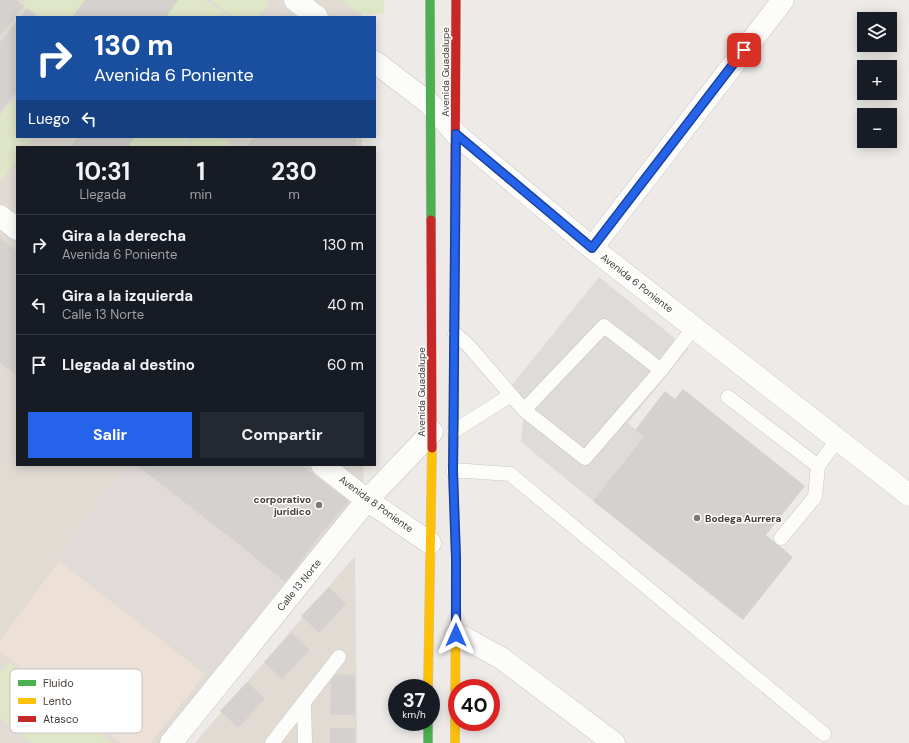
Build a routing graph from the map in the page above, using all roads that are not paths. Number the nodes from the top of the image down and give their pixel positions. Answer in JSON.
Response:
{"nodes":[{"id":1,"x":295,"y":0,"type":"edge"},
{"id":2,"x":430,"y":0,"type":"edge"},
{"id":3,"x":456,"y":0,"type":"edge"},
{"id":4,"x":783,"y":0,"type":"edge"},
{"id":5,"x":316,"y":16,"type":"edge"},
{"id":6,"x":376,"y":63,"type":"edge"},
{"id":7,"x":430,"y":104,"type":"junction"},
{"id":8,"x":456,"y":134,"type":"junction"},
{"id":9,"x":0,"y":216,"type":"edge"},
{"id":10,"x":16,"y":228,"type":"edge"},
{"id":11,"x":592,"y":248,"type":"junction"},
{"id":12,"x":694,"y":327,"type":"junction"},
{"id":13,"x":455,"y":334,"type":"junction"},
{"id":14,"x":661,"y":370,"type":"junction"},
{"id":15,"x":512,"y":395,"type":"junction"},
{"id":16,"x":728,"y":397,"type":"dead end"},
{"id":17,"x":524,"y":410,"type":"junction"},
{"id":18,"x":454,"y":431,"type":"junction"},
{"id":19,"x":432,"y":432,"type":"junction"},
{"id":20,"x":838,"y":439,"type":"junction"},
{"id":21,"x":323,"y":466,"type":"edge"},
{"id":22,"x":818,"y":466,"type":"junction"},
{"id":23,"x":453,"y":471,"type":"junction"},
{"id":24,"x":909,"y":495,"type":"edge"},
{"id":25,"x":367,"y":500,"type":"junction"},
{"id":26,"x":781,"y":538,"type":"dead end"},
{"id":27,"x":430,"y":543,"type":"junction"},
{"id":28,"x":456,"y":635,"type":"junction"},
{"id":29,"x":339,"y":657,"type":"dead end"},
{"id":30,"x":428,"y":679,"type":"edge"},
{"id":31,"x":304,"y":702,"type":"junction"},
{"id":32,"x":428,"y":731,"type":"edge"},
{"id":33,"x":824,"y":734,"type":"dead end"},
{"id":34,"x":171,"y":743,"type":"edge"},
{"id":35,"x":272,"y":743,"type":"edge"},
{"id":36,"x":305,"y":743,"type":"edge"},
{"id":37,"x":428,"y":743,"type":"edge"},
{"id":38,"x":455,"y":743,"type":"edge"},
{"id":39,"x":614,"y":743,"type":"edge"}],
"edges":[{"from":1,"to":5,"type":"street"},
{"from":2,"to":7,"type":"street","name":"Avenida Guadalupe"},
{"from":3,"to":8,"type":"street","name":"Avenida Guadalupe"},
{"from":4,"to":11,"type":"street"},
{"from":6,"to":7,"type":"street","name":"Avenida 6 Poniente"},
{"from":7,"to":8,"type":"street","name":"Avenida 6 Poniente"},
{"from":7,"to":19,"type":"street","name":"Avenida Guadalupe"},
{"from":8,"to":11,"type":"street","name":"Avenida 6 Poniente"},
{"from":8,"to":13,"type":"street","name":"Avenida Guadalupe"},
{"from":9,"to":10,"type":"street"},
{"from":11,"to":12,"type":"street","name":"Avenida 6 Poniente"},
{"from":12,"to":14,"type":"lane"},
{"from":12,"to":20,"type":"street","name":"Avenida 6 Poniente"},
{"from":13,"to":15,"type":"lane"},
{"from":13,"to":18,"type":"street","name":"Avenida Guadalupe"},
{"from":14,"to":17,"type":"lane"},
{"from":14,"to":17,"type":"lane"},
{"from":15,"to":17,"type":"lane"},
{"from":15,"to":18,"type":"lane"},
{"from":16,"to":22,"type":"lane"},
{"from":18,"to":23,"type":"street","name":"Avenida Guadalupe"},
{"from":19,"to":25,"type":"street","name":"Calle 13 Norte"},
{"from":19,"to":27,"type":"street","name":"Avenida Guadalupe"},
{"from":20,"to":22,"type":"lane"},
{"from":20,"to":24,"type":"street","name":"Avenida 6 Poniente"},
{"from":21,"to":25,"type":"street","name":"Avenida 8 Poniente"},
{"from":22,"to":26,"type":"lane"},
{"from":23,"to":28,"type":"street","name":"Avenida Guadalupe"},
{"from":23,"to":33,"type":"lane"},
{"from":25,"to":27,"type":"street","name":"Avenida 8 Poniente"},
{"from":25,"to":34,"type":"street","name":"Calle 13 Norte"},
{"from":27,"to":30,"type":"street","name":"Avenida Guadalupe"},
{"from":28,"to":38,"type":"street","name":"Avenida Guadalupe"},
{"from":28,"to":39,"type":"street"},
{"from":29,"to":31,"type":"lane"},
{"from":31,"to":35,"type":"lane"},
{"from":31,"to":36,"type":"lane"},
{"from":32,"to":37,"type":"street"}]}
